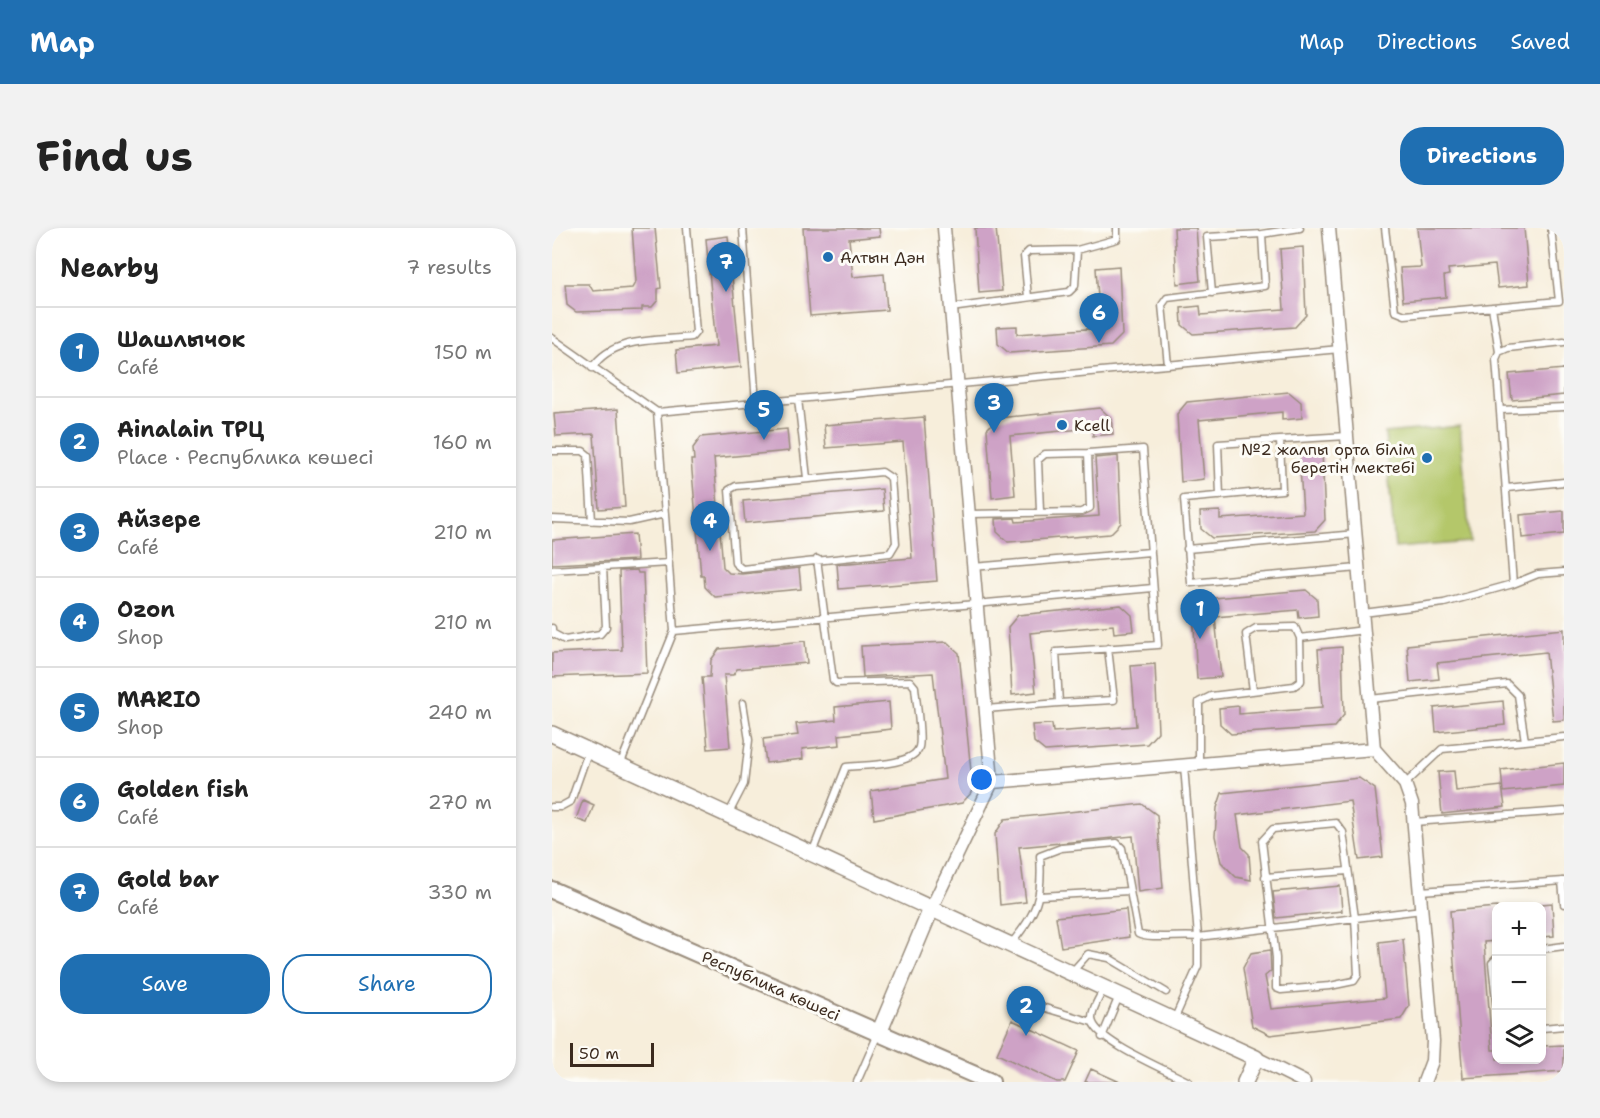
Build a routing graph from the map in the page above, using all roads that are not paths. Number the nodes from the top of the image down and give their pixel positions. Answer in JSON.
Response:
{"nodes":[{"id":1,"x":687,"y":228,"type":"edge"},
{"id":2,"x":743,"y":228,"type":"edge"},
{"id":3,"x":944,"y":228,"type":"edge"},
{"id":4,"x":1117,"y":228,"type":"edge"},
{"id":5,"x":1300,"y":228,"type":"edge"},
{"id":6,"x":1329,"y":228,"type":"edge"},
{"id":7,"x":1385,"y":228,"type":"edge"},
{"id":8,"x":1551,"y":228,"type":"edge"},
{"id":9,"x":1262,"y":234,"type":"junction"},
{"id":10,"x":1077,"y":250,"type":"junction"},
{"id":11,"x":1212,"y":293,"type":"junction"},
{"id":12,"x":1028,"y":297,"type":"junction"},
{"id":13,"x":1561,"y":301,"type":"edge"},
{"id":14,"x":1492,"y":307,"type":"junction"},
{"id":15,"x":951,"y":308,"type":"junction"},
{"id":16,"x":552,"y":338,"type":"edge"},
{"id":17,"x":1564,"y":342,"type":"edge"},
{"id":18,"x":1340,"y":349,"type":"junction"},
{"id":19,"x":1499,"y":352,"type":"junction"},
{"id":20,"x":1168,"y":365,"type":"junction"},
{"id":21,"x":592,"y":368,"type":"junction"},
{"id":22,"x":958,"y":385,"type":"junction"},
{"id":23,"x":798,"y":399,"type":"junction"},
{"id":24,"x":756,"y":403,"type":"junction"},
{"id":25,"x":1564,"y":407,"type":"edge"},
{"id":26,"x":1501,"y":411,"type":"junction"},
{"id":27,"x":657,"y":412,"type":"junction"},
{"id":28,"x":1347,"y":436,"type":"junction"},
{"id":29,"x":1280,"y":440,"type":"junction"},
{"id":30,"x":552,"y":450,"type":"edge"},
{"id":31,"x":1088,"y":453,"type":"junction"},
{"id":32,"x":807,"y":478,"type":"junction"},
{"id":33,"x":1564,"y":482,"type":"edge"},
{"id":34,"x":1507,"y":488,"type":"junction"},
{"id":35,"x":1220,"y":496,"type":"junction"},
{"id":36,"x":1040,"y":511,"type":"junction"},
{"id":37,"x":665,"y":514,"type":"junction"},
{"id":38,"x":969,"y":514,"type":"junction"},
{"id":39,"x":552,"y":519,"type":"edge"},
{"id":40,"x":592,"y":521,"type":"junction"},
{"id":41,"x":1356,"y":534,"type":"junction"},
{"id":42,"x":1187,"y":549,"type":"junction"},
{"id":43,"x":1150,"y":552,"type":"junction"},
{"id":44,"x":817,"y":559,"type":"junction"},
{"id":45,"x":669,"y":563,"type":"junction"},
{"id":46,"x":603,"y":567,"type":"junction"},
{"id":47,"x":974,"y":567,"type":"junction"},
{"id":48,"x":1358,"y":567,"type":"junction"},
{"id":49,"x":552,"y":570,"type":"edge"},
{"id":50,"x":1564,"y":572,"type":"edge"},
{"id":51,"x":1513,"y":584,"type":"junction"},
{"id":52,"x":1152,"y":588,"type":"junction"},
{"id":53,"x":977,"y":606,"type":"junction"},
{"id":54,"x":1362,"y":613,"type":"junction"},
{"id":55,"x":823,"y":618,"type":"junction"},
{"id":56,"x":552,"y":628,"type":"edge"},
{"id":57,"x":1364,"y":630,"type":"junction"},
{"id":58,"x":674,"y":631,"type":"junction"},
{"id":59,"x":1300,"y":638,"type":"junction"},
{"id":60,"x":1108,"y":648,"type":"junction"},
{"id":61,"x":1253,"y":691,"type":"junction"},
{"id":62,"x":1370,"y":699,"type":"junction"},
{"id":63,"x":743,"y":703,"type":"dead end"},
{"id":64,"x":1059,"y":703,"type":"junction"},
{"id":65,"x":986,"y":709,"type":"junction"},
{"id":66,"x":552,"y":734,"type":"edge"},
{"id":67,"x":1564,"y":737,"type":"edge"},
{"id":68,"x":1525,"y":741,"type":"junction"},
{"id":69,"x":1374,"y":749,"type":"junction"},
{"id":70,"x":589,"y":751,"type":"junction"},
{"id":71,"x":1199,"y":764,"type":"junction"},
{"id":72,"x":620,"y":765,"type":"junction"},
{"id":73,"x":1184,"y":765,"type":"junction"},
{"id":74,"x":992,"y":782,"type":"junction"},
{"id":75,"x":1405,"y":784,"type":"junction"},
{"id":76,"x":552,"y":807,"type":"edge"},
{"id":77,"x":1564,"y":811,"type":"edge"},
{"id":78,"x":728,"y":815,"type":"junction"},
{"id":79,"x":1414,"y":822,"type":"junction"},
{"id":80,"x":811,"y":854,"type":"junction"},
{"id":81,"x":1348,"y":871,"type":"junction"},
{"id":82,"x":1265,"y":878,"type":"junction"},
{"id":83,"x":1563,"y":881,"type":"edge"},
{"id":84,"x":552,"y":890,"type":"edge"},
{"id":85,"x":1129,"y":891,"type":"junction"},
{"id":86,"x":1420,"y":891,"type":"junction"},
{"id":87,"x":1040,"y":896,"type":"junction"},
{"id":88,"x":1564,"y":904,"type":"edge"},
{"id":89,"x":931,"y":909,"type":"junction"},
{"id":90,"x":1422,"y":910,"type":"junction"},
{"id":91,"x":1355,"y":918,"type":"junction"},
{"id":92,"x":1271,"y":926,"type":"junction"},
{"id":93,"x":1198,"y":937,"type":"junction"},
{"id":94,"x":1010,"y":945,"type":"junction"},
{"id":95,"x":1564,"y":946,"type":"edge"},
{"id":96,"x":1546,"y":949,"type":"edge"},
{"id":97,"x":1071,"y":973,"type":"junction"},
{"id":98,"x":1104,"y":988,"type":"junction"},
{"id":99,"x":1166,"y":992,"type":"dead end"},
{"id":100,"x":1120,"y":996,"type":"junction"},
{"id":101,"x":1035,"y":1005,"type":"dead end"},
{"id":102,"x":1174,"y":1020,"type":"junction"},
{"id":103,"x":1092,"y":1022,"type":"junction"},
{"id":104,"x":1564,"y":1026,"type":"edge"},
{"id":105,"x":1546,"y":1028,"type":"edge"},
{"id":106,"x":879,"y":1033,"type":"junction"},
{"id":107,"x":1102,"y":1037,"type":"junction"},
{"id":108,"x":1256,"y":1058,"type":"junction"},
{"id":109,"x":857,"y":1082,"type":"edge"},
{"id":110,"x":991,"y":1082,"type":"edge"},
{"id":111,"x":1189,"y":1082,"type":"edge"},
{"id":112,"x":1245,"y":1082,"type":"edge"},
{"id":113,"x":1304,"y":1082,"type":"edge"},
{"id":114,"x":1424,"y":1082,"type":"edge"}],
"edges":[{"from":1,"to":21,"type":"lane"},
{"from":2,"to":24,"type":"lane"},
{"from":3,"to":15,"type":"street"},
{"from":4,"to":10,"type":"lane"},
{"from":5,"to":9,"type":"lane"},
{"from":6,"to":18,"type":"street"},
{"from":7,"to":14,"type":"lane"},
{"from":8,"to":13,"type":"lane"},
{"from":9,"to":11,"type":"lane"},
{"from":9,"to":11,"type":"lane"},
{"from":10,"to":12,"type":"lane"},
{"from":10,"to":12,"type":"lane"},
{"from":11,"to":20,"type":"lane"},
{"from":12,"to":15,"type":"lane"},
{"from":13,"to":14,"type":"lane"},
{"from":14,"to":19,"type":"lane"},
{"from":15,"to":22,"type":"street"},
{"from":16,"to":21,"type":"lane"},
{"from":17,"to":19,"type":"lane"},
{"from":18,"to":20,"type":"lane"},
{"from":18,"to":28,"type":"street"},
{"from":19,"to":26,"type":"lane"},
{"from":20,"to":22,"type":"lane"},
{"from":21,"to":27,"type":"lane"},
{"from":22,"to":23,"type":"lane"},
{"from":22,"to":38,"type":"street"},
{"from":23,"to":24,"type":"lane"},
{"from":23,"to":32,"type":"lane"},
{"from":24,"to":27,"type":"lane"},
{"from":25,"to":26,"type":"lane"},
{"from":26,"to":34,"type":"lane"},
{"from":27,"to":37,"type":"lane"},
{"from":28,"to":29,"type":"lane"},
{"from":28,"to":41,"type":"street"},
{"from":29,"to":35,"type":"lane"},
{"from":29,"to":35,"type":"lane"},
{"from":30,"to":40,"type":"lane"},
{"from":31,"to":36,"type":"lane"},
{"from":31,"to":36,"type":"lane"},
{"from":31,"to":43,"type":"lane"},
{"from":32,"to":44,"type":"lane"},
{"from":32,"to":44,"type":"lane"},
{"from":33,"to":34,"type":"lane"},
{"from":34,"to":51,"type":"lane"},
{"from":35,"to":42,"type":"lane"},
{"from":36,"to":38,"type":"lane"},
{"from":37,"to":40,"type":"lane"},
{"from":37,"to":45,"type":"lane"},
{"from":38,"to":47,"type":"street"},
{"from":39,"to":40,"type":"lane"},
{"from":41,"to":42,"type":"lane"},
{"from":41,"to":48,"type":"street"},
{"from":42,"to":48,"type":"lane"},
{"from":43,"to":47,"type":"lane"},
{"from":43,"to":52,"type":"lane"},
{"from":44,"to":55,"type":"lane"},
{"from":45,"to":46,"type":"lane"},
{"from":45,"to":58,"type":"lane"},
{"from":46,"to":49,"type":"lane"},
{"from":46,"to":56,"type":"lane"},
{"from":47,"to":53,"type":"street"},
{"from":48,"to":54,"type":"street"},
{"from":50,"to":51,"type":"lane"},
{"from":51,"to":54,"type":"lane"},
{"from":52,"to":53,"type":"lane"},
{"from":52,"to":60,"type":"lane"},
{"from":53,"to":55,"type":"lane"},
{"from":53,"to":65,"type":"street"},
{"from":54,"to":57,"type":"street"},
{"from":55,"to":58,"type":"lane"},
{"from":55,"to":80,"type":"lane"},
{"from":57,"to":59,"type":"lane"},
{"from":57,"to":62,"type":"street"},
{"from":58,"to":72,"type":"lane"},
{"from":59,"to":61,"type":"lane"},
{"from":59,"to":61,"type":"lane"},
{"from":60,"to":64,"type":"lane"},
{"from":60,"to":64,"type":"lane"},
{"from":61,"to":71,"type":"lane"},
{"from":62,"to":68,"type":"lane"},
{"from":62,"to":69,"type":"street"},
{"from":63,"to":78,"type":"lane"},
{"from":64,"to":65,"type":"lane"},
{"from":65,"to":74,"type":"street"},
{"from":66,"to":70,"type":"street"},
{"from":67,"to":68,"type":"lane"},
{"from":68,"to":75,"type":"lane"},
{"from":69,"to":71,"type":"street"},
{"from":69,"to":75,"type":"street"},
{"from":70,"to":72,"type":"street"},
{"from":70,"to":76,"type":"lane"},
{"from":71,"to":73,"type":"street"},
{"from":72,"to":78,"type":"street"},
{"from":73,"to":74,"type":"street"},
{"from":73,"to":93,"type":"lane"},
{"from":74,"to":89,"type":"street"},
{"from":75,"to":79,"type":"street"},
{"from":77,"to":79,"type":"lane"},
{"from":78,"to":80,"type":"street"},
{"from":79,"to":86,"type":"street"},
{"from":80,"to":89,"type":"street"},
{"from":81,"to":82,"type":"lane"},
{"from":81,"to":82,"type":"lane"},
{"from":81,"to":91,"type":"lane"},
{"from":82,"to":92,"type":"lane"},
{"from":83,"to":86,"type":"lane"},
{"from":83,"to":88,"type":"lane"},
{"from":84,"to":106,"type":"main road","name":"Республика көшесі"},
{"from":85,"to":87,"type":"lane"},
{"from":85,"to":87,"type":"lane"},
{"from":85,"to":93,"type":"lane"},
{"from":86,"to":90,"type":"street"},
{"from":87,"to":94,"type":"lane"},
{"from":89,"to":94,"type":"street"},
{"from":89,"to":106,"type":"street"},
{"from":90,"to":91,"type":"lane"},
{"from":90,"to":114,"type":"street"},
{"from":91,"to":92,"type":"lane"},
{"from":91,"to":92,"type":"lane"},
{"from":92,"to":93,"type":"lane"},
{"from":93,"to":102,"type":"lane"},
{"from":94,"to":97,"type":"street"},
{"from":95,"to":96,"type":"lane"},
{"from":97,"to":98,"type":"street"},
{"from":97,"to":99,"type":"lane"},
{"from":98,"to":100,"type":"street"},
{"from":98,"to":103,"type":"lane"},
{"from":100,"to":102,"type":"street"},
{"from":100,"to":107,"type":"lane"},
{"from":101,"to":103,"type":"lane"},
{"from":102,"to":108,"type":"street"},
{"from":103,"to":107,"type":"lane"},
{"from":104,"to":105,"type":"lane"},
{"from":106,"to":109,"type":"lane"},
{"from":106,"to":110,"type":"main road","name":"Республика көшесі"},
{"from":107,"to":111,"type":"lane"},
{"from":108,"to":112,"type":"street"},
{"from":108,"to":113,"type":"street"}]}
